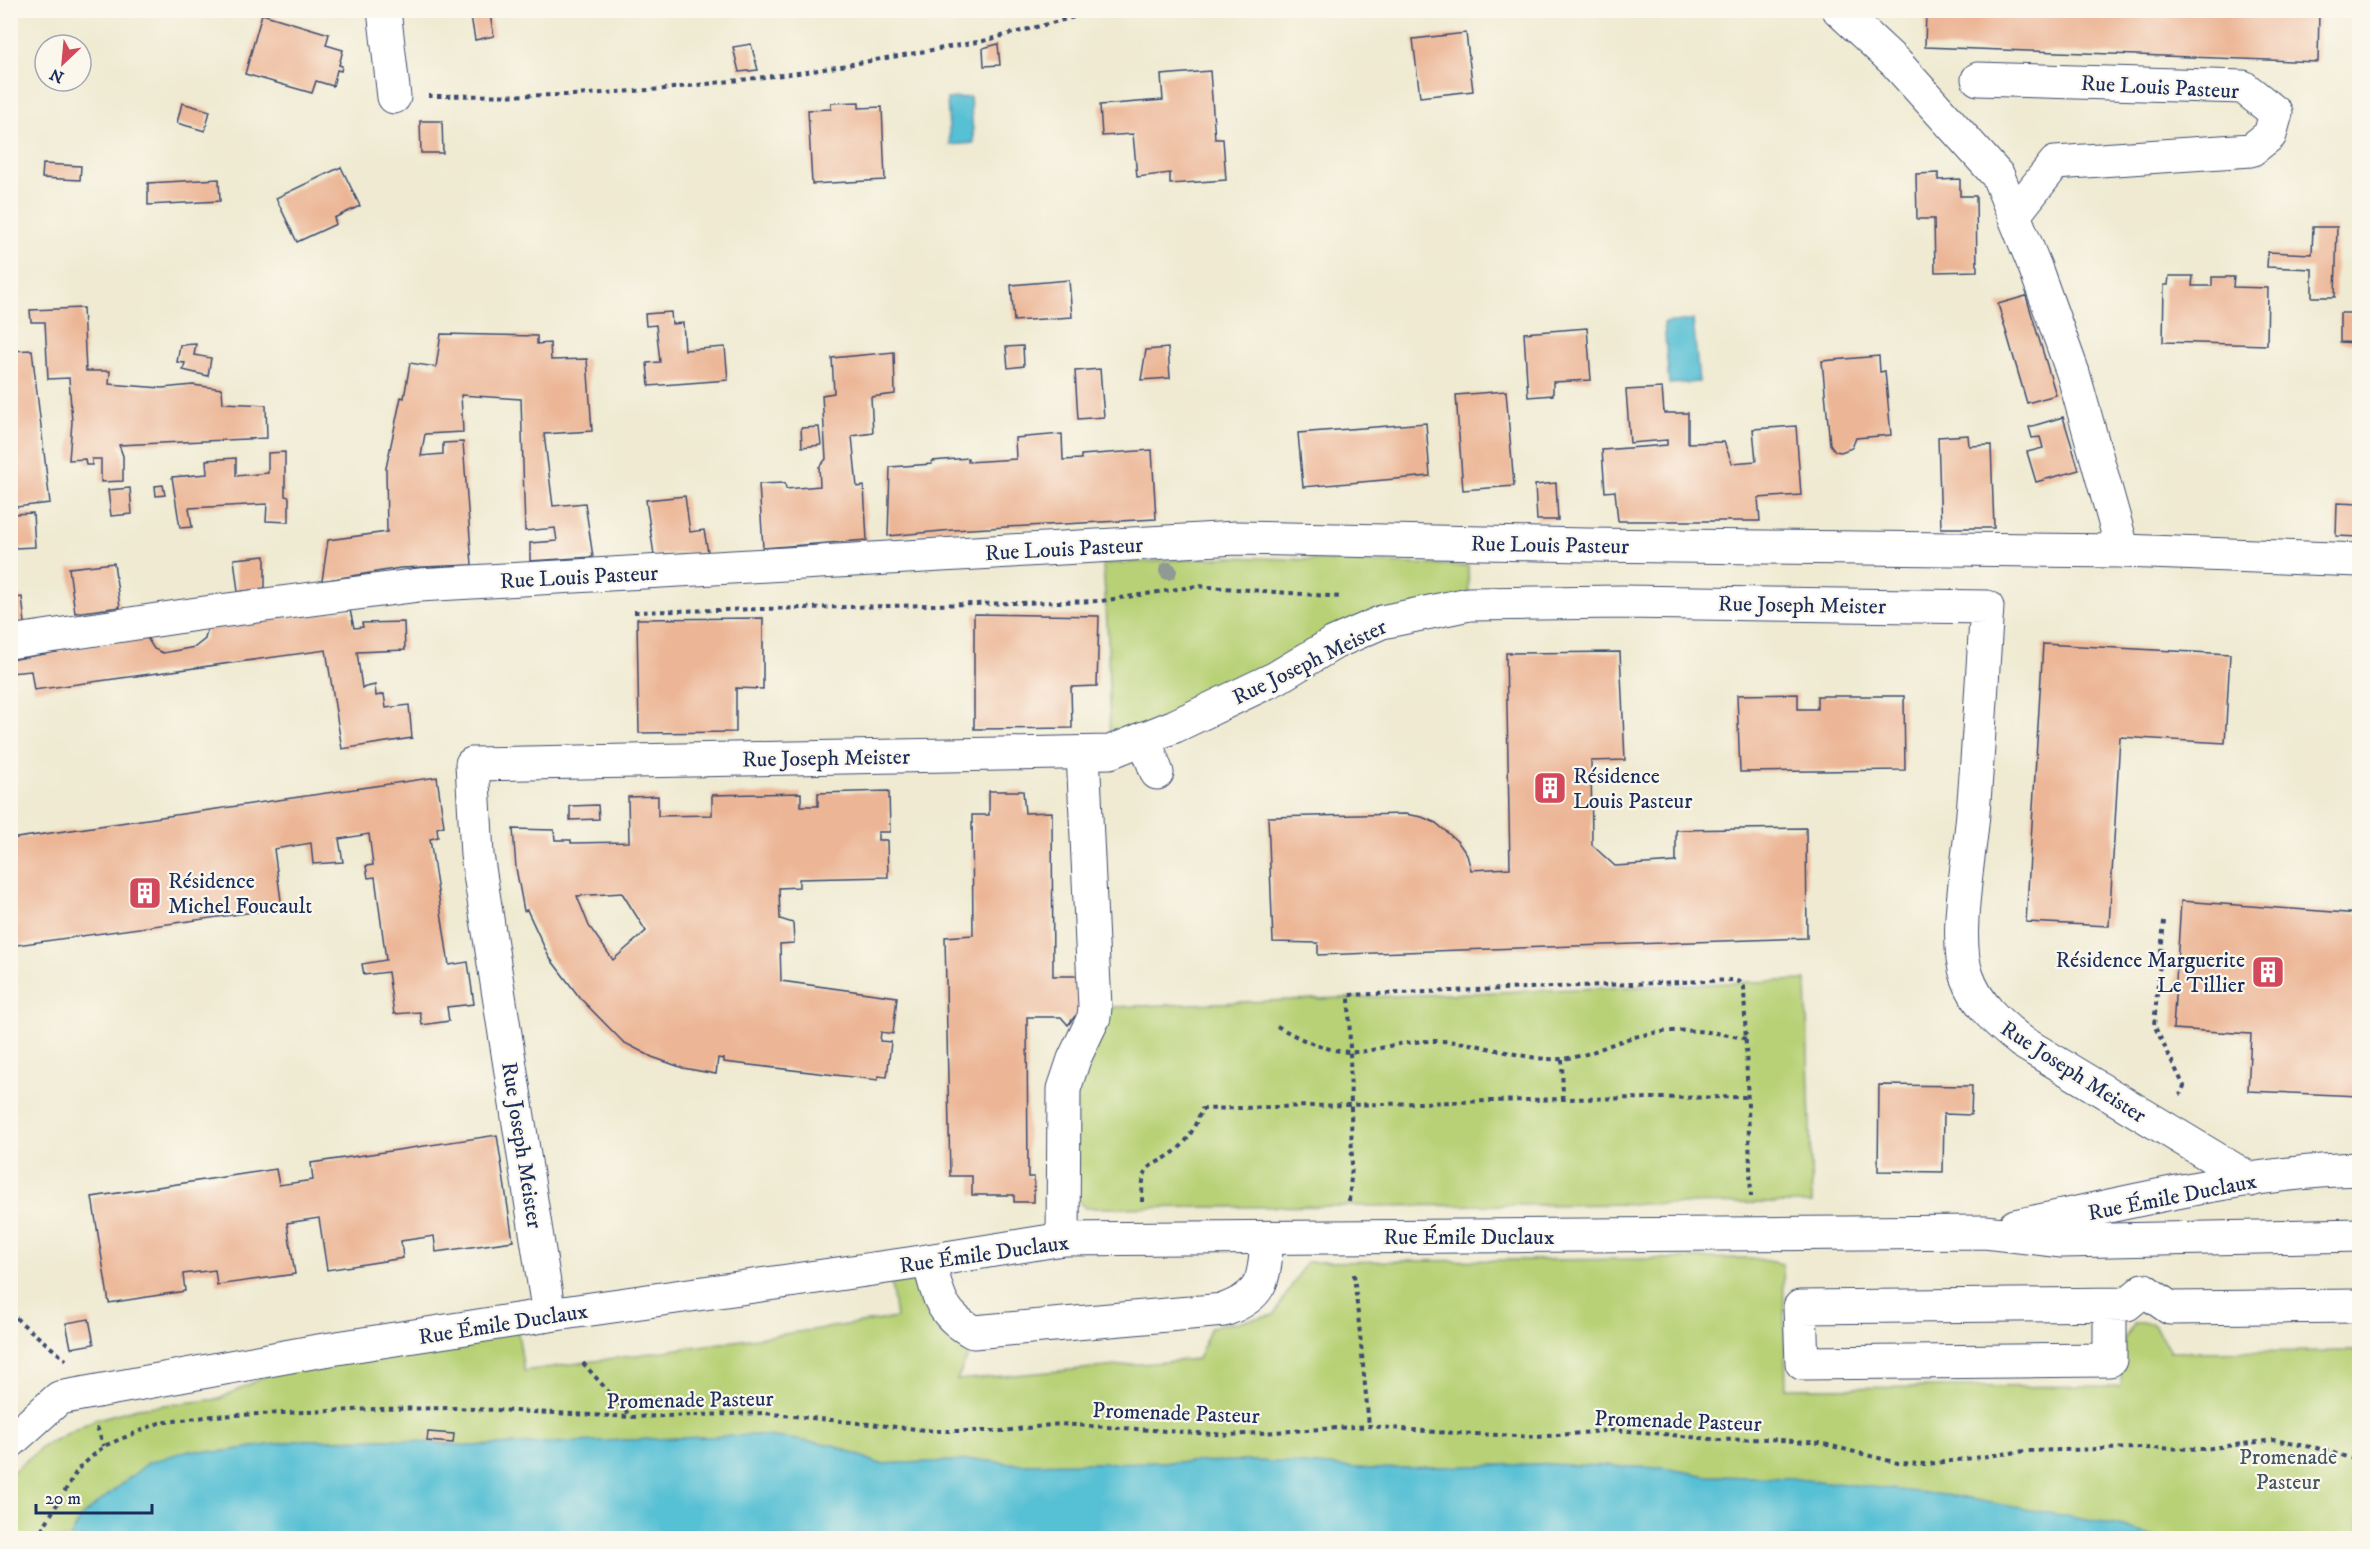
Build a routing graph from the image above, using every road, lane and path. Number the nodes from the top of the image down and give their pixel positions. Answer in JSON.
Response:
{"nodes":[{"id":1,"x":384,"y":10,"type":"edge"},
{"id":2,"x":1101,"y":10,"type":"edge"},
{"id":3,"x":1839,"y":10,"type":"edge"},
{"id":4,"x":1978,"y":79,"type":"dead end"},
{"id":5,"x":394,"y":97,"type":"joint"},
{"id":6,"x":2014,"y":215,"type":"junction"},
{"id":7,"x":2123,"y":550,"type":"junction"},
{"id":8,"x":2360,"y":560,"type":"edge"},
{"id":9,"x":1344,"y":597,"type":"dead end"},
{"id":10,"x":629,"y":612,"type":"dead end"},
{"id":11,"x":10,"y":642,"type":"edge"},
{"id":12,"x":1144,"y":738,"type":"junction"},
{"id":13,"x":1083,"y":753,"type":"junction"},
{"id":14,"x":1156,"y":773,"type":"dead end"},
{"id":15,"x":2164,"y":921,"type":"dead end"},
{"id":16,"x":1277,"y":1026,"type":"dead end"},
{"id":17,"x":1746,"y":1039,"type":"junction"},
{"id":18,"x":1350,"y":1052,"type":"junction"},
{"id":19,"x":1562,"y":1059,"type":"junction"},
{"id":20,"x":2184,"y":1086,"type":"dead end"},
{"id":21,"x":1748,"y":1097,"type":"junction"},
{"id":22,"x":1563,"y":1099,"type":"junction"},
{"id":23,"x":1351,"y":1104,"type":"junction"},
{"id":24,"x":2360,"y":1169,"type":"edge"},
{"id":25,"x":2251,"y":1180,"type":"junction"},
{"id":26,"x":1985,"y":1232,"type":"junction"},
{"id":27,"x":1751,"y":1234,"type":"junction"},
{"id":28,"x":2360,"y":1235,"type":"edge"},
{"id":29,"x":1350,"y":1237,"type":"junction"},
{"id":30,"x":1267,"y":1238,"type":"junction"},
{"id":31,"x":1063,"y":1239,"type":"junction"},
{"id":32,"x":1144,"y":1239,"type":"junction"},
{"id":33,"x":2143,"y":1240,"type":"junction"},
{"id":34,"x":929,"y":1261,"type":"junction"},
{"id":35,"x":2144,"y":1290,"type":"junction"},
{"id":36,"x":2110,"y":1305,"type":"junction"},
{"id":37,"x":2360,"y":1306,"type":"edge"},
{"id":38,"x":549,"y":1315,"type":"junction"},
{"id":39,"x":583,"y":1363,"type":"dead end"},
{"id":40,"x":631,"y":1417,"type":"junction"},
{"id":41,"x":1369,"y":1426,"type":"junction"},
{"id":42,"x":10,"y":1442,"type":"edge"},
{"id":43,"x":2360,"y":1461,"type":"edge"},
{"id":44,"x":38,"y":1539,"type":"edge"}],
"edges":[{"from":1,"to":5,"type":"street"},
{"from":2,"to":5,"type":"path"},
{"from":3,"to":6,"type":"street"},
{"from":4,"to":6,"type":"street","name":"Rue Louis Pasteur"},
{"from":6,"to":7,"type":"street"},
{"from":7,"to":8,"type":"street","name":"Rue Louis Pasteur"},
{"from":7,"to":11,"type":"street","name":"Rue Louis Pasteur"},
{"from":9,"to":10,"type":"path"},
{"from":12,"to":13,"type":"street","name":"Rue Joseph Meister"},
{"from":12,"to":14,"type":"street"},
{"from":12,"to":25,"type":"street","name":"Rue Joseph Meister"},
{"from":13,"to":31,"type":"street"},
{"from":13,"to":38,"type":"street","name":"Rue Joseph Meister"},
{"from":15,"to":20,"type":"path"},
{"from":16,"to":18,"type":"path"},
{"from":17,"to":18,"type":"path"},
{"from":17,"to":19,"type":"path"},
{"from":17,"to":21,"type":"path"},
{"from":18,"to":19,"type":"path"},
{"from":18,"to":23,"type":"path"},
{"from":19,"to":22,"type":"path"},
{"from":21,"to":22,"type":"path"},
{"from":21,"to":27,"type":"path"},
{"from":22,"to":23,"type":"path"},
{"from":23,"to":29,"type":"path"},
{"from":23,"to":32,"type":"path"},
{"from":24,"to":25,"type":"street","name":"Rue Émile Duclaux"},
{"from":25,"to":26,"type":"street","name":"Rue Émile Duclaux"},
{"from":26,"to":27,"type":"street","name":"Rue Émile Duclaux"},
{"from":26,"to":33,"type":"street","name":"Rue Émile Duclaux"},
{"from":27,"to":29,"type":"street","name":"Rue Émile Duclaux"},
{"from":28,"to":33,"type":"street","name":"Rue Émile Duclaux"},
{"from":29,"to":30,"type":"street","name":"Rue Émile Duclaux"},
{"from":29,"to":41,"type":"path"},
{"from":30,"to":32,"type":"street","name":"Rue Émile Duclaux"},
{"from":30,"to":34,"type":"street"},
{"from":31,"to":32,"type":"street","name":"Rue Émile Duclaux"},
{"from":31,"to":34,"type":"street","name":"Rue Émile Duclaux"},
{"from":33,"to":35,"type":"street"},
{"from":34,"to":38,"type":"street","name":"Rue Émile Duclaux"},
{"from":35,"to":36,"type":"street"},
{"from":35,"to":37,"type":"street"},
{"from":36,"to":36,"type":"street"},
{"from":38,"to":42,"type":"street","name":"Rue Émile Duclaux"},
{"from":39,"to":40,"type":"path"},
{"from":40,"to":41,"type":"path","name":"Promenade Pasteur"},
{"from":40,"to":44,"type":"path","name":"Promenade Pasteur"},
{"from":41,"to":43,"type":"path","name":"Promenade Pasteur"}]}
